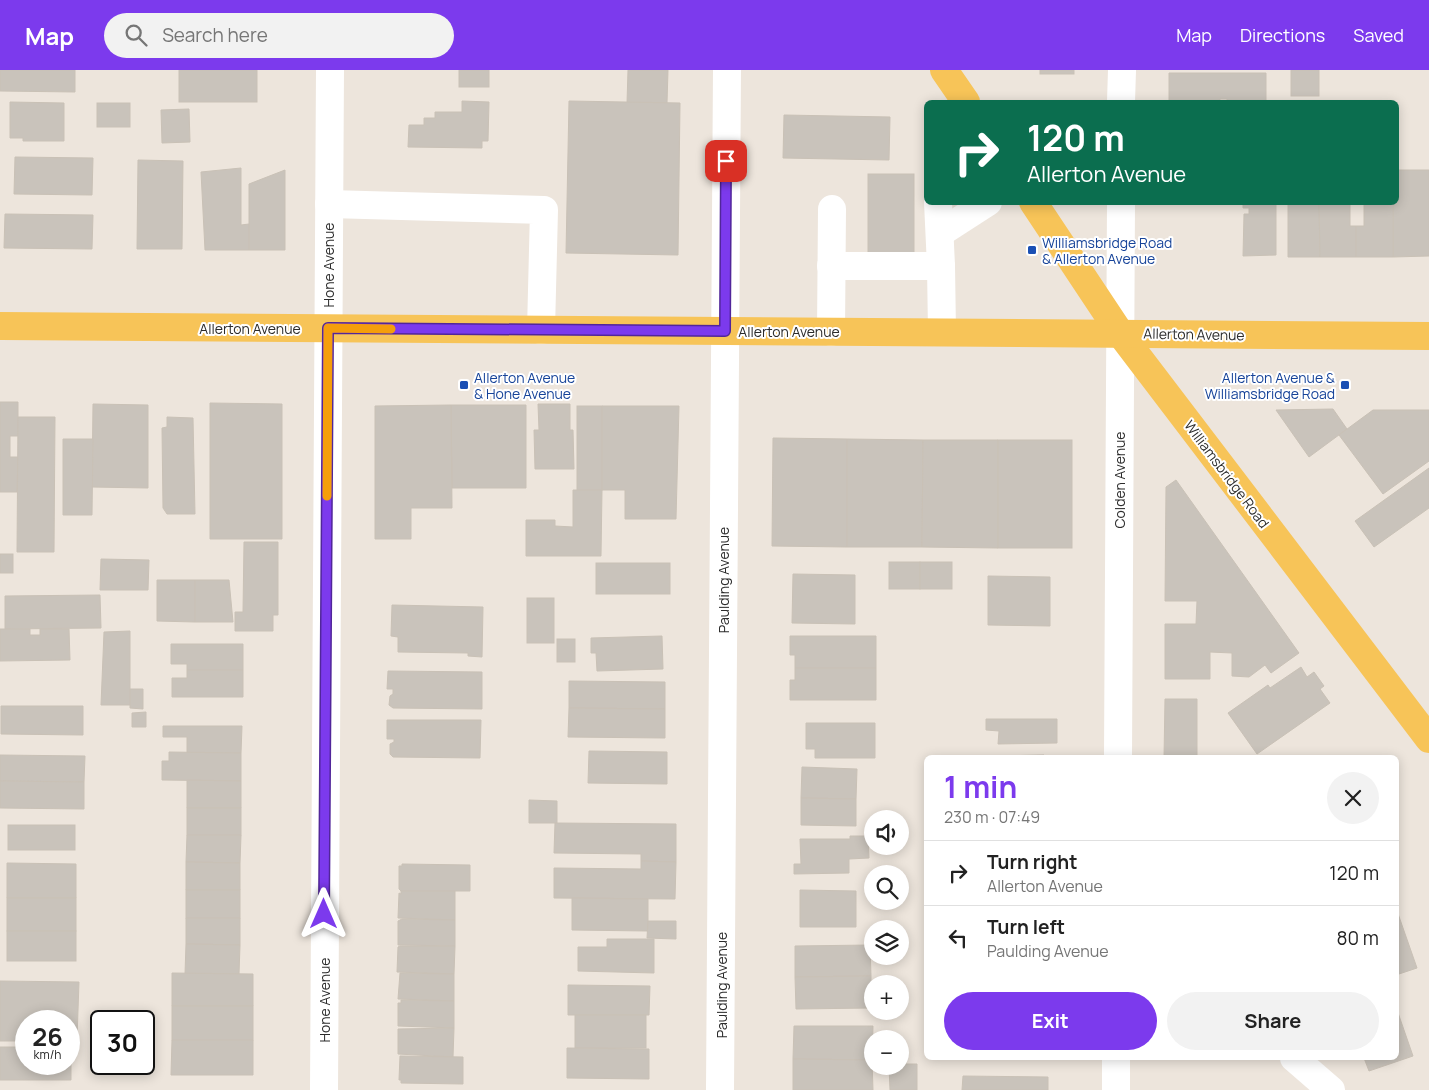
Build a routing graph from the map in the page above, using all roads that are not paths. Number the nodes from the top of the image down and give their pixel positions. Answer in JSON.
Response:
{"nodes":[{"id":1,"x":330,"y":70,"type":"edge"},
{"id":2,"x":726,"y":70,"type":"edge"},
{"id":3,"x":944,"y":70,"type":"edge"},
{"id":4,"x":1122,"y":70,"type":"edge"},
{"id":5,"x":965,"y":100,"type":"edge"},
{"id":6,"x":1121,"y":100,"type":"edge"},
{"id":7,"x":328,"y":204,"type":"junction"},
{"id":8,"x":938,"y":205,"type":"edge"},
{"id":9,"x":983,"y":205,"type":"edge"},
{"id":10,"x":1034,"y":205,"type":"edge"},
{"id":11,"x":1121,"y":205,"type":"edge"},
{"id":12,"x":832,"y":209,"type":"dead end"},
{"id":13,"x":940,"y":233,"type":"junction"},
{"id":14,"x":831,"y":266,"type":"junction"},
{"id":15,"x":940,"y":266,"type":"junction"},
{"id":16,"x":0,"y":326,"type":"edge"},
{"id":17,"x":328,"y":328,"type":"junction"},
{"id":18,"x":540,"y":330,"type":"junction"},
{"id":19,"x":725,"y":331,"type":"junction"},
{"id":20,"x":831,"y":332,"type":"junction"},
{"id":21,"x":942,"y":332,"type":"junction"},
{"id":22,"x":1120,"y":333,"type":"junction"},
{"id":23,"x":1429,"y":336,"type":"edge"},
{"id":24,"x":1429,"y":739,"type":"edge"},
{"id":25,"x":1118,"y":755,"type":"edge"},
{"id":26,"x":1116,"y":1060,"type":"edge"},
{"id":27,"x":1296,"y":1060,"type":"edge"},
{"id":28,"x":324,"y":1090,"type":"edge"},
{"id":29,"x":720,"y":1090,"type":"edge"},
{"id":30,"x":1116,"y":1090,"type":"edge"},
{"id":31,"x":1331,"y":1090,"type":"edge"}],
"edges":[{"from":1,"to":7,"type":"street","name":"Hone Avenue"},
{"from":2,"to":19,"type":"street","name":"Paulding Avenue"},
{"from":3,"to":5,"type":"main road"},
{"from":4,"to":6,"type":"street"},
{"from":7,"to":17,"type":"street","name":"Hone Avenue"},
{"from":7,"to":18,"type":"street"},
{"from":8,"to":13,"type":"street"},
{"from":9,"to":13,"type":"street"},
{"from":10,"to":22,"type":"main road","name":"Williamsbridge Road"},
{"from":11,"to":22,"type":"street","name":"Colden Avenue"},
{"from":12,"to":14,"type":"street"},
{"from":13,"to":15,"type":"street"},
{"from":14,"to":15,"type":"street"},
{"from":14,"to":20,"type":"street"},
{"from":15,"to":21,"type":"street"},
{"from":16,"to":17,"type":"main road","name":"Allerton Avenue"},
{"from":17,"to":18,"type":"main road","name":"Allerton Avenue"},
{"from":17,"to":28,"type":"street","name":"Hone Avenue"},
{"from":18,"to":19,"type":"main road","name":"Allerton Avenue"},
{"from":19,"to":20,"type":"main road","name":"Allerton Avenue"},
{"from":19,"to":29,"type":"street","name":"Paulding Avenue"},
{"from":20,"to":21,"type":"main road","name":"Allerton Avenue"},
{"from":21,"to":22,"type":"main road","name":"Allerton Avenue"},
{"from":22,"to":23,"type":"main road","name":"Allerton Avenue"},
{"from":22,"to":24,"type":"main road","name":"Williamsbridge Road"},
{"from":22,"to":25,"type":"street","name":"Colden Avenue"},
{"from":26,"to":30,"type":"street"},
{"from":27,"to":31,"type":"street"}]}
